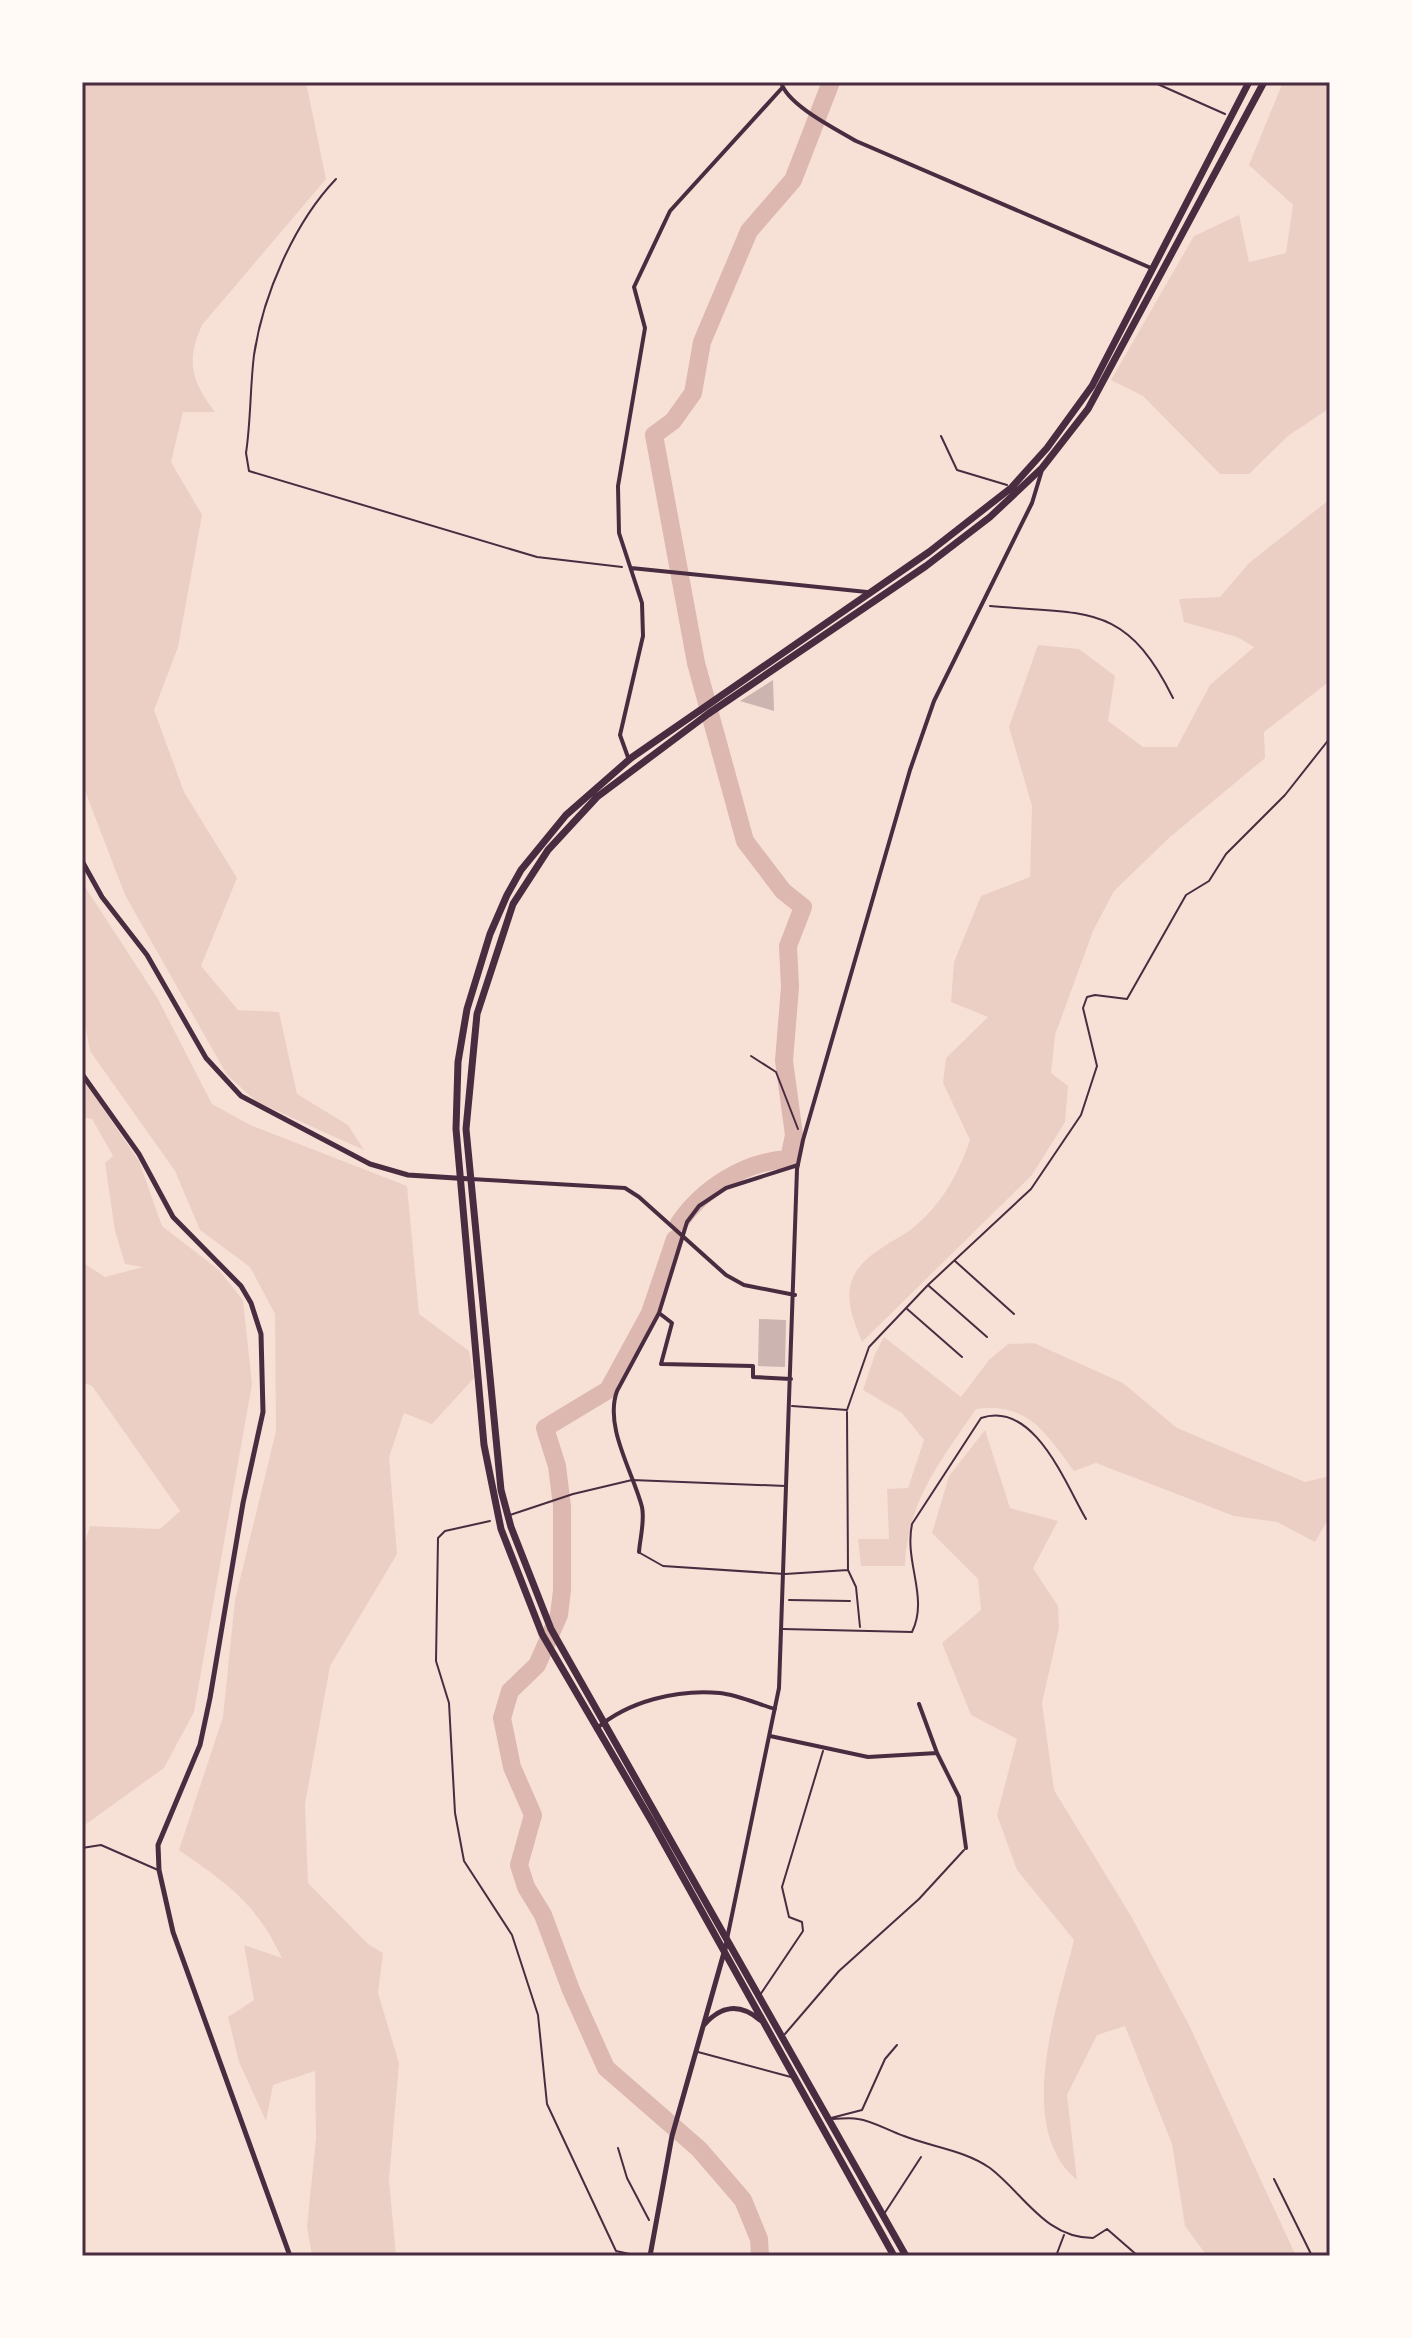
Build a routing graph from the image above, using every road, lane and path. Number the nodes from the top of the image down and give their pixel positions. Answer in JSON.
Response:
{"nodes":[{"id":1,"x":781,"y":82,"type":"edge"},
{"id":2,"x":1153,"y":82,"type":"edge"},
{"id":3,"x":1249,"y":82,"type":"edge"},
{"id":4,"x":1264,"y":82,"type":"edge"},
{"id":5,"x":782,"y":88,"type":"junction"},
{"id":6,"x":1233,"y":118,"type":"junction"},
{"id":7,"x":336,"y":179,"type":"dead end"},
{"id":8,"x":1154,"y":269,"type":"junction"},
{"id":9,"x":941,"y":436,"type":"dead end"},
{"id":10,"x":1042,"y":468,"type":"junction"},
{"id":11,"x":1014,"y":490,"type":"junction"},
{"id":12,"x":631,"y":568,"type":"junction"},
{"id":13,"x":867,"y":592,"type":"junction"},
{"id":14,"x":980,"y":605,"type":"junction"},
{"id":15,"x":1173,"y":698,"type":"dead end"},
{"id":16,"x":1330,"y":738,"type":"edge"},
{"id":17,"x":629,"y":760,"type":"junction"},
{"id":18,"x":82,"y":861,"type":"edge"},
{"id":19,"x":751,"y":1056,"type":"dead end"},
{"id":20,"x":82,"y":1074,"type":"edge"},
{"id":21,"x":795,"y":1120,"type":"dead end"},
{"id":22,"x":798,"y":1165,"type":"junction"},
{"id":23,"x":459,"y":1178,"type":"junction"},
{"id":24,"x":471,"y":1179,"type":"junction"},
{"id":25,"x":683,"y":1237,"type":"junction"},
{"id":26,"x":954,"y":1261,"type":"junction"},
{"id":27,"x":928,"y":1285,"type":"junction"},
{"id":28,"x":795,"y":1295,"type":"junction"},
{"id":29,"x":906,"y":1308,"type":"junction"},
{"id":30,"x":659,"y":1313,"type":"junction"},
{"id":31,"x":1014,"y":1314,"type":"dead end"},
{"id":32,"x":987,"y":1337,"type":"dead end"},
{"id":33,"x":962,"y":1357,"type":"dead end"},
{"id":34,"x":791,"y":1379,"type":"junction"},
{"id":35,"x":790,"y":1406,"type":"junction"},
{"id":36,"x":847,"y":1410,"type":"junction"},
{"id":37,"x":632,"y":1480,"type":"junction"},
{"id":38,"x":788,"y":1486,"type":"junction"},
{"id":39,"x":508,"y":1516,"type":"junction"},
{"id":40,"x":498,"y":1519,"type":"junction"},
{"id":41,"x":1086,"y":1519,"type":"dead end"},
{"id":42,"x":639,"y":1552,"type":"joint"},
{"id":43,"x":848,"y":1570,"type":"junction"},
{"id":44,"x":785,"y":1574,"type":"junction"},
{"id":45,"x":783,"y":1600,"type":"junction"},
{"id":46,"x":857,"y":1601,"type":"junction"},
{"id":47,"x":782,"y":1629,"type":"junction"},
{"id":48,"x":860,"y":1629,"type":"junction"},
{"id":49,"x":919,"y":1704,"type":"dead end"},
{"id":50,"x":775,"y":1709,"type":"junction"},
{"id":51,"x":602,"y":1724,"type":"junction"},
{"id":52,"x":595,"y":1730,"type":"junction"},
{"id":53,"x":770,"y":1736,"type":"junction"},
{"id":54,"x":823,"y":1749,"type":"junction"},
{"id":55,"x":937,"y":1753,"type":"junction"},
{"id":56,"x":82,"y":1848,"type":"edge"},
{"id":57,"x":966,"y":1848,"type":"joint"},
{"id":58,"x":159,"y":1870,"type":"junction"},
{"id":59,"x":727,"y":1942,"type":"junction"},
{"id":60,"x":722,"y":1950,"type":"junction"},
{"id":61,"x":758,"y":1997,"type":"junction"},
{"id":62,"x":760,"y":2020,"type":"junction"},
{"id":63,"x":703,"y":2026,"type":"junction"},
{"id":64,"x":781,"y":2038,"type":"junction"},
{"id":65,"x":897,"y":2045,"type":"dead end"},
{"id":66,"x":697,"y":2051,"type":"junction"},
{"id":67,"x":791,"y":2077,"type":"junction"},
{"id":68,"x":829,"y":2119,"type":"junction"},
{"id":69,"x":618,"y":2148,"type":"dead end"},
{"id":70,"x":921,"y":2157,"type":"dead end"},
{"id":71,"x":1274,"y":2179,"type":"dead end"},
{"id":72,"x":883,"y":2215,"type":"junction"},
{"id":73,"x":653,"y":2228,"type":"junction"},
{"id":74,"x":1064,"y":2233,"type":"junction"},
{"id":75,"x":290,"y":2256,"type":"edge"},
{"id":76,"x":639,"y":2256,"type":"edge"},
{"id":77,"x":650,"y":2256,"type":"edge"},
{"id":78,"x":894,"y":2256,"type":"edge"},
{"id":79,"x":906,"y":2256,"type":"edge"},
{"id":80,"x":1056,"y":2256,"type":"edge"},
{"id":81,"x":1138,"y":2256,"type":"edge"},
{"id":82,"x":1312,"y":2256,"type":"edge"}],
"edges":[{"from":1,"to":5,"type":"street"},
{"from":2,"to":6,"type":"path"},
{"from":3,"to":6,"type":"main road"},
{"from":4,"to":10,"type":"main road"},
{"from":5,"to":8,"type":"street"},
{"from":5,"to":12,"type":"street"},
{"from":6,"to":8,"type":"main road"},
{"from":7,"to":12,"type":"path"},
{"from":8,"to":11,"type":"main road"},
{"from":9,"to":11,"type":"lane"},
{"from":10,"to":11,"type":"main road"},
{"from":10,"to":14,"type":"street"},
{"from":11,"to":13,"type":"main road"},
{"from":11,"to":24,"type":"main road"},
{"from":12,"to":13,"type":"street"},
{"from":12,"to":17,"type":"street"},
{"from":13,"to":17,"type":"main road"},
{"from":14,"to":15,"type":"path"},
{"from":14,"to":22,"type":"street"},
{"from":16,"to":26,"type":"lane"},
{"from":17,"to":23,"type":"main road"},
{"from":18,"to":23,"type":"street"},
{"from":19,"to":21,"type":"path"},
{"from":20,"to":58,"type":"street"},
{"from":22,"to":25,"type":"street"},
{"from":22,"to":28,"type":"street"},
{"from":23,"to":24,"type":"street"},
{"from":23,"to":40,"type":"main road"},
{"from":24,"to":25,"type":"street"},
{"from":24,"to":39,"type":"main road"},
{"from":25,"to":28,"type":"street"},
{"from":25,"to":30,"type":"street"},
{"from":26,"to":27,"type":"lane"},
{"from":26,"to":31,"type":"lane"},
{"from":27,"to":29,"type":"lane"},
{"from":27,"to":32,"type":"lane"},
{"from":28,"to":34,"type":"street"},
{"from":29,"to":33,"type":"lane"},
{"from":29,"to":36,"type":"lane"},
{"from":30,"to":34,"type":"street"},
{"from":30,"to":37,"type":"street"},
{"from":34,"to":35,"type":"street"},
{"from":35,"to":36,"type":"lane"},
{"from":35,"to":38,"type":"street"},
{"from":36,"to":43,"type":"lane"},
{"from":37,"to":38,"type":"lane"},
{"from":37,"to":39,"type":"lane"},
{"from":37,"to":42,"type":"street"},
{"from":38,"to":44,"type":"street"},
{"from":39,"to":40,"type":"lane"},
{"from":39,"to":51,"type":"main road"},
{"from":40,"to":52,"type":"main road"},
{"from":40,"to":76,"type":"path"},
{"from":41,"to":48,"type":"lane"},
{"from":42,"to":44,"type":"lane"},
{"from":43,"to":44,"type":"lane"},
{"from":43,"to":46,"type":"lane"},
{"from":44,"to":45,"type":"street"},
{"from":45,"to":46,"type":"path"},
{"from":45,"to":47,"type":"street"},
{"from":46,"to":48,"type":"lane"},
{"from":47,"to":48,"type":"lane"},
{"from":47,"to":50,"type":"street"},
{"from":49,"to":55,"type":"street"},
{"from":50,"to":51,"type":"street"},
{"from":50,"to":53,"type":"street"},
{"from":51,"to":52,"type":"street"},
{"from":51,"to":59,"type":"main road"},
{"from":52,"to":60,"type":"main road"},
{"from":53,"to":54,"type":"street"},
{"from":53,"to":59,"type":"street"},
{"from":54,"to":55,"type":"street"},
{"from":54,"to":61,"type":"lane"},
{"from":55,"to":57,"type":"street"},
{"from":56,"to":58,"type":"lane"},
{"from":57,"to":64,"type":"lane"},
{"from":58,"to":75,"type":"street"},
{"from":59,"to":60,"type":"street"},
{"from":59,"to":61,"type":"main road"},
{"from":60,"to":62,"type":"main road"},
{"from":60,"to":63,"type":"street"},
{"from":61,"to":64,"type":"main road"},
{"from":62,"to":63,"type":"street"},
{"from":62,"to":67,"type":"main road"},
{"from":63,"to":66,"type":"street"},
{"from":64,"to":68,"type":"main road"},
{"from":65,"to":68,"type":"lane"},
{"from":66,"to":67,"type":"lane"},
{"from":66,"to":73,"type":"street"},
{"from":67,"to":78,"type":"main road"},
{"from":68,"to":72,"type":"main road"},
{"from":68,"to":74,"type":"lane"},
{"from":69,"to":73,"type":"path"},
{"from":70,"to":72,"type":"lane"},
{"from":71,"to":82,"type":"lane"},
{"from":72,"to":79,"type":"main road"},
{"from":73,"to":77,"type":"street"},
{"from":74,"to":80,"type":"lane"},
{"from":74,"to":81,"type":"lane"}]}
